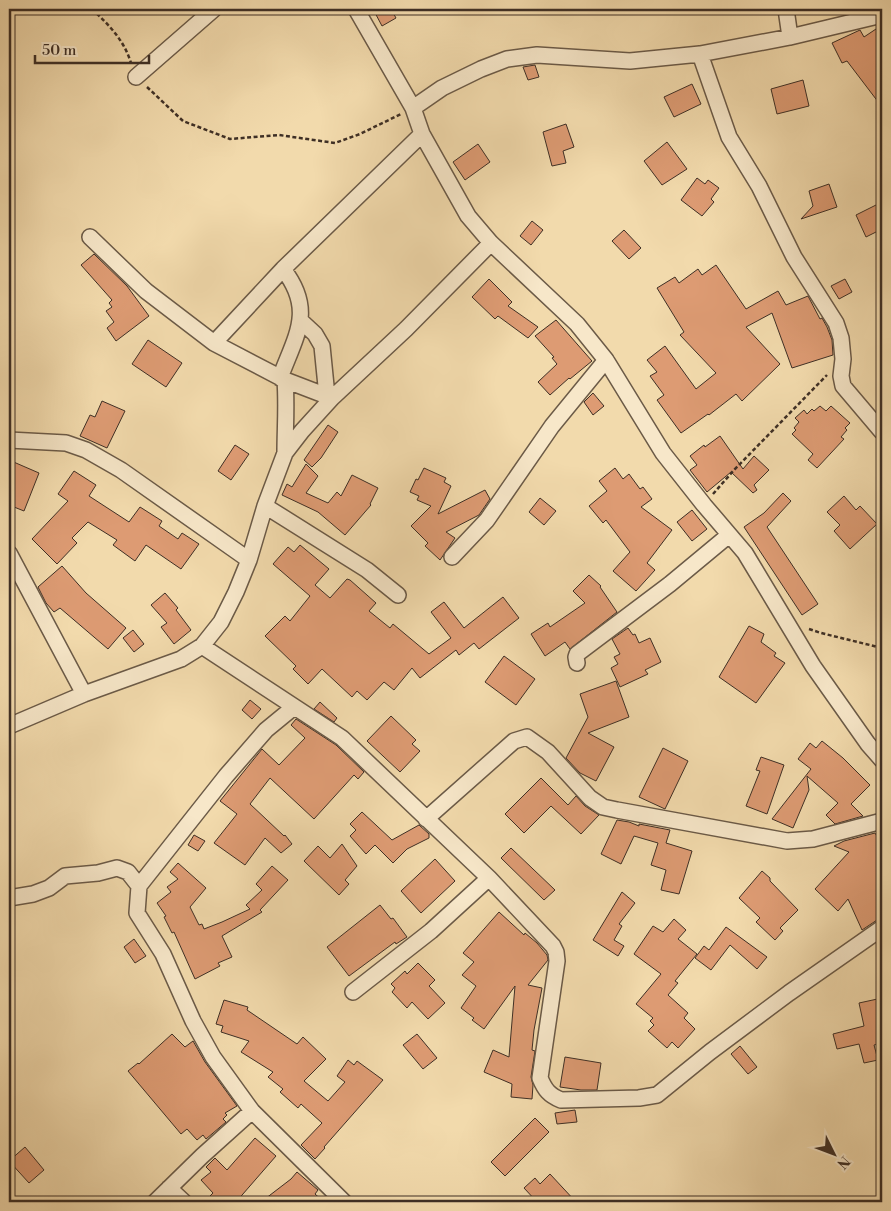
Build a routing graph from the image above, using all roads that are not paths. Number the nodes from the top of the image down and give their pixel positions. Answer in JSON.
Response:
{"nodes":[{"id":1,"x":214,"y":9,"type":"edge"},
{"id":2,"x":356,"y":9,"type":"edge"},
{"id":3,"x":786,"y":9,"type":"edge"},
{"id":4,"x":882,"y":15,"type":"edge"},
{"id":5,"x":790,"y":38,"type":"junction"},
{"id":6,"x":700,"y":54,"type":"junction"},
{"id":7,"x":136,"y":77,"type":"road end"},
{"id":8,"x":413,"y":108,"type":"junction"},
{"id":9,"x":422,"y":134,"type":"junction"},
{"id":10,"x":90,"y":237,"type":"dead end"},
{"id":11,"x":491,"y":243,"type":"junction"},
{"id":12,"x":283,"y":269,"type":"junction"},
{"id":13,"x":301,"y":321,"type":"junction"},
{"id":14,"x":214,"y":343,"type":"junction"},
{"id":15,"x":606,"y":360,"type":"junction"},
{"id":16,"x":282,"y":379,"type":"junction"},
{"id":17,"x":329,"y":397,"type":"junction"},
{"id":18,"x":882,"y":432,"type":"edge"},
{"id":19,"x":9,"y":440,"type":"edge"},
{"id":20,"x":285,"y":453,"type":"junction"},
{"id":21,"x":265,"y":506,"type":"junction"},
{"id":22,"x":729,"y":535,"type":"junction"},
{"id":23,"x":9,"y":553,"type":"edge"},
{"id":24,"x":452,"y":557,"type":"dead end"},
{"id":25,"x":249,"y":560,"type":"junction"},
{"id":26,"x":398,"y":595,"type":"dead end"},
{"id":27,"x":202,"y":646,"type":"junction"},
{"id":28,"x":577,"y":663,"type":"dead end"},
{"id":29,"x":84,"y":694,"type":"junction"},
{"id":30,"x":294,"y":707,"type":"junction"},
{"id":31,"x":9,"y":726,"type":"edge"},
{"id":32,"x":882,"y":760,"type":"edge"},
{"id":33,"x":426,"y":819,"type":"junction"},
{"id":34,"x":882,"y":821,"type":"edge"},
{"id":35,"x":488,"y":878,"type":"junction"},
{"id":36,"x":138,"y":886,"type":"junction"},
{"id":37,"x":9,"y":898,"type":"edge"},
{"id":38,"x":882,"y":928,"type":"edge"},
{"id":39,"x":353,"y":992,"type":"dead end"},
{"id":40,"x":252,"y":1112,"type":"junction"},
{"id":41,"x":169,"y":1188,"type":"junction"},
{"id":42,"x":155,"y":1202,"type":"edge"},
{"id":43,"x":184,"y":1202,"type":"edge"},
{"id":44,"x":344,"y":1202,"type":"edge"}],
"edges":[{"from":1,"to":7,"type":"street"},
{"from":2,"to":8,"type":"street"},
{"from":3,"to":5,"type":"street"},
{"from":4,"to":5,"type":"street"},
{"from":5,"to":6,"type":"street"},
{"from":6,"to":8,"type":"street"},
{"from":6,"to":18,"type":"street"},
{"from":8,"to":9,"type":"street"},
{"from":9,"to":11,"type":"street"},
{"from":9,"to":12,"type":"street"},
{"from":10,"to":14,"type":"street"},
{"from":11,"to":15,"type":"street"},
{"from":11,"to":17,"type":"street"},
{"from":12,"to":13,"type":"street"},
{"from":12,"to":14,"type":"street"},
{"from":13,"to":16,"type":"street"},
{"from":13,"to":17,"type":"street"},
{"from":14,"to":16,"type":"street"},
{"from":15,"to":22,"type":"street"},
{"from":15,"to":24,"type":"street"},
{"from":16,"to":17,"type":"street"},
{"from":16,"to":20,"type":"street"},
{"from":17,"to":20,"type":"street"},
{"from":19,"to":25,"type":"street"},
{"from":20,"to":21,"type":"street"},
{"from":21,"to":25,"type":"street"},
{"from":21,"to":26,"type":"street"},
{"from":22,"to":28,"type":"street"},
{"from":22,"to":32,"type":"street"},
{"from":23,"to":29,"type":"street"},
{"from":25,"to":27,"type":"street"},
{"from":27,"to":29,"type":"street"},
{"from":27,"to":30,"type":"street"},
{"from":29,"to":31,"type":"street"},
{"from":30,"to":33,"type":"street"},
{"from":30,"to":36,"type":"street"},
{"from":33,"to":34,"type":"street"},
{"from":33,"to":35,"type":"street"},
{"from":35,"to":38,"type":"street"},
{"from":35,"to":39,"type":"street"},
{"from":36,"to":37,"type":"street"},
{"from":36,"to":40,"type":"street"},
{"from":40,"to":41,"type":"street"},
{"from":40,"to":44,"type":"street"},
{"from":41,"to":42,"type":"street"},
{"from":41,"to":43,"type":"street"}]}
